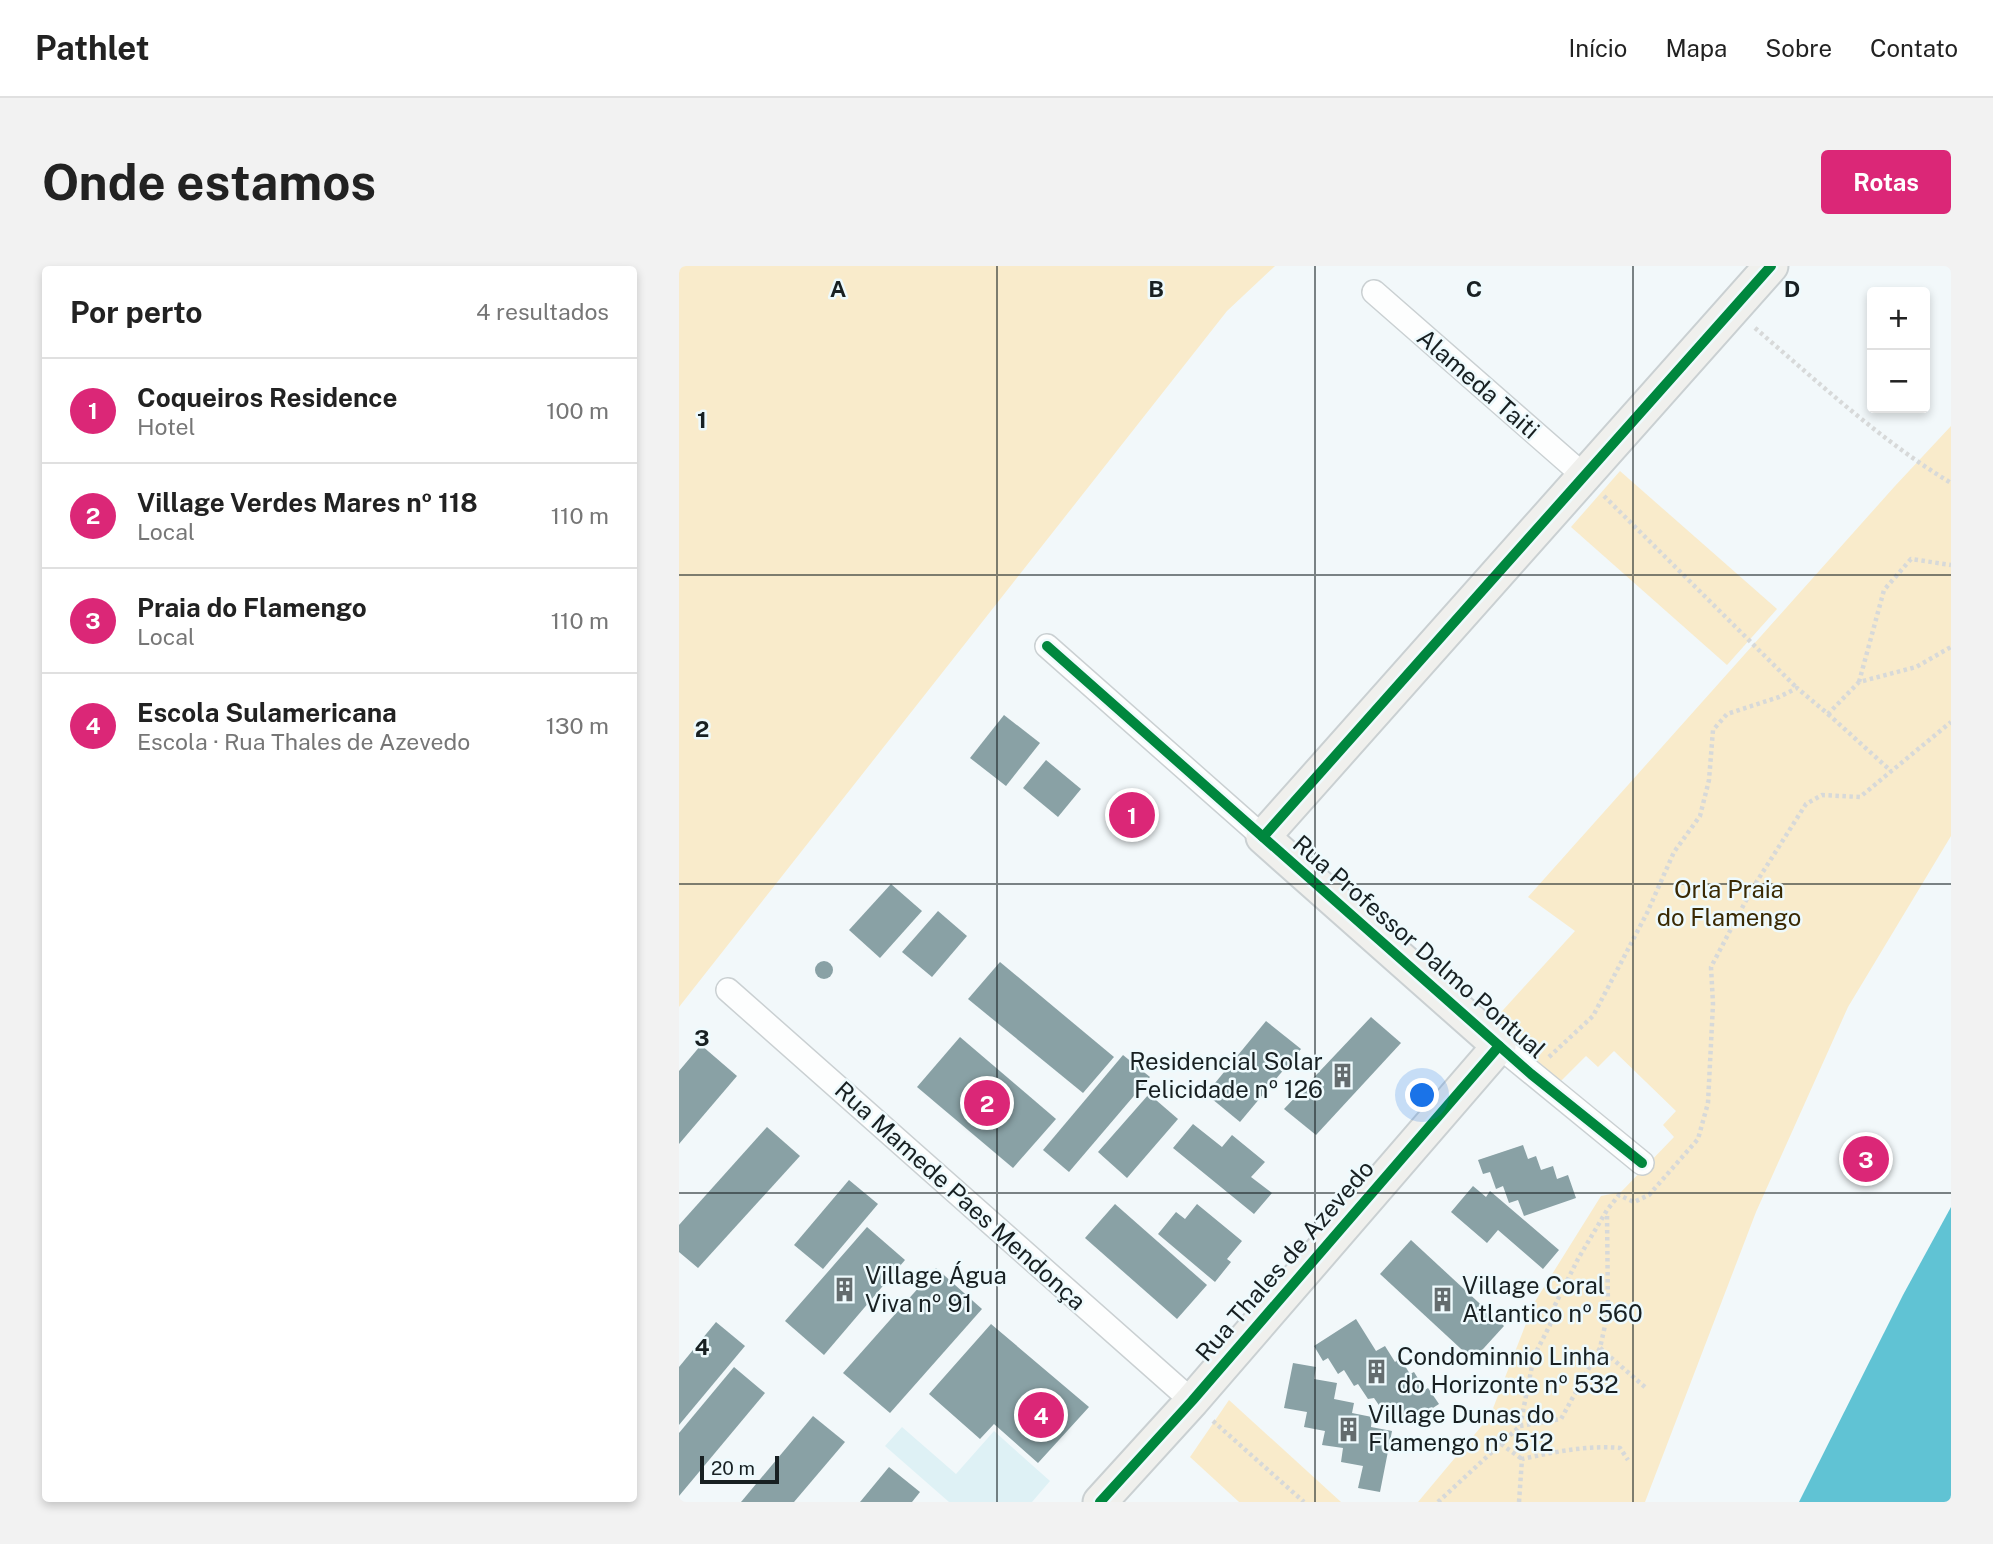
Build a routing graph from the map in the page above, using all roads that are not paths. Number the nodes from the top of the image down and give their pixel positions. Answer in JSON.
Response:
{"nodes":[{"id":1,"x":1771,"y":266,"type":"edge"},
{"id":2,"x":1374,"y":292,"type":"dead end"},
{"id":3,"x":1583,"y":475,"type":"junction"},
{"id":4,"x":1047,"y":646,"type":"dead end"},
{"id":5,"x":1262,"y":837,"type":"junction"},
{"id":6,"x":728,"y":990,"type":"dead end"},
{"id":7,"x":1499,"y":1046,"type":"junction"},
{"id":8,"x":1642,"y":1163,"type":"dead end"},
{"id":9,"x":1192,"y":1401,"type":"junction"},
{"id":10,"x":1100,"y":1502,"type":"edge"}],
"edges":[{"from":1,"to":3,"type":"street"},
{"from":2,"to":3,"type":"street","name":"Alameda Taiti"},
{"from":3,"to":5,"type":"street"},
{"from":4,"to":5,"type":"street","name":"Rua Professor Dalmo Pontual"},
{"from":5,"to":7,"type":"street","name":"Rua Professor Dalmo Pontual"},
{"from":6,"to":9,"type":"street","name":"Rua Mamede Paes Mendonça"},
{"from":7,"to":8,"type":"street","name":"Rua Professor Dalmo Pontual"},
{"from":7,"to":9,"type":"street","name":"Rua Thales de Azevedo"},
{"from":9,"to":10,"type":"street","name":"Rua Thales de Azevedo"}]}
